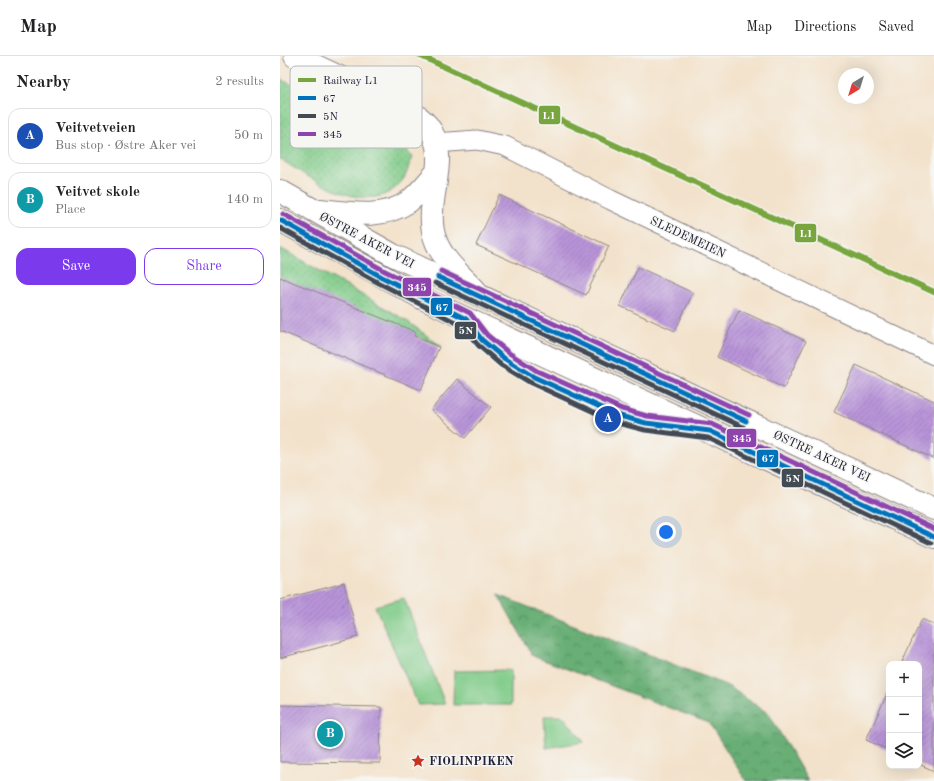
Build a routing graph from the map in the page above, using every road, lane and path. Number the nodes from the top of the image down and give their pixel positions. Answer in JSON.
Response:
{"nodes":[{"id":1,"x":295,"y":56,"type":"edge"},
{"id":2,"x":316,"y":66,"type":"edge"},
{"id":3,"x":422,"y":121,"type":"edge"},
{"id":4,"x":436,"y":142,"type":"junction"},
{"id":5,"x":436,"y":173,"type":"junction"},
{"id":6,"x":280,"y":191,"type":"edge"},
{"id":7,"x":310,"y":209,"type":"junction"},
{"id":8,"x":280,"y":220,"type":"edge"},
{"id":9,"x":482,"y":298,"type":"junction"},
{"id":10,"x":934,"y":355,"type":"edge"},
{"id":11,"x":934,"y":509,"type":"edge"},
{"id":12,"x":934,"y":537,"type":"edge"}],
"edges":[{"from":1,"to":2,"type":"highway"},
{"from":3,"to":4,"type":"highway"},
{"from":4,"to":5,"type":"highway"},
{"from":4,"to":10,"type":"street","name":"SLEDEMEIEN"},
{"from":5,"to":7,"type":"highway"},
{"from":5,"to":9,"type":"highway"},
{"from":6,"to":7,"type":"highway","name":"ØSTRE AKER VEI"},
{"from":7,"to":9,"type":"highway","name":"ØSTRE AKER VEI"},
{"from":8,"to":12,"type":"highway","name":"ØSTRE AKER VEI"},
{"from":9,"to":11,"type":"highway","name":"ØSTRE AKER VEI"}]}
